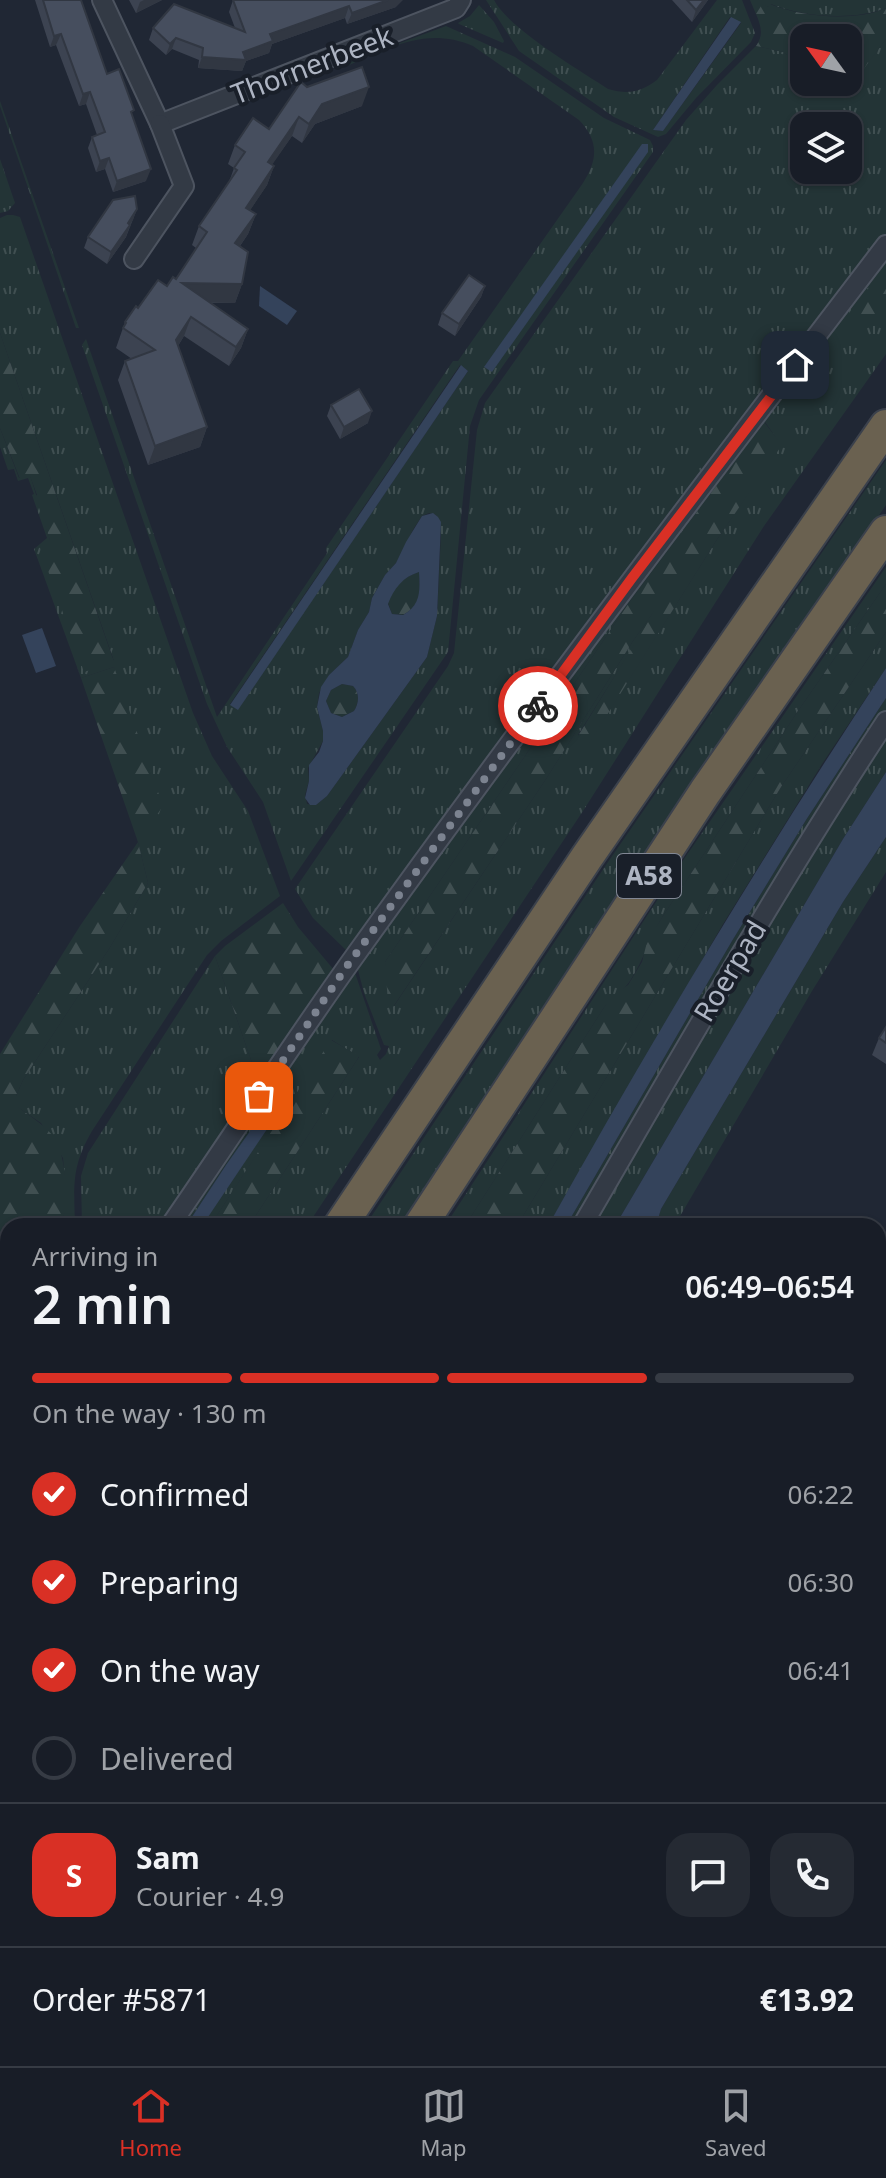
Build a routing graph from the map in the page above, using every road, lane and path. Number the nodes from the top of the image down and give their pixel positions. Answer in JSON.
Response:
{"nodes":[{"id":1,"x":102,"y":0,"type":"edge"},
{"id":2,"x":461,"y":0,"type":"edge"},
{"id":3,"x":160,"y":124,"type":"junction"},
{"id":4,"x":886,"y":245,"type":"edge"},
{"id":5,"x":134,"y":259,"type":"dead end"},
{"id":6,"x":886,"y":426,"type":"edge"},
{"id":7,"x":886,"y":532,"type":"edge"},
{"id":8,"x":886,"y":721,"type":"edge"},
{"id":9,"x":175,"y":1218,"type":"edge"},
{"id":10,"x":345,"y":1218,"type":"edge"},
{"id":11,"x":425,"y":1218,"type":"edge"},
{"id":12,"x":587,"y":1218,"type":"edge"}],
"edges":[{"from":1,"to":3,"type":"street"},
{"from":2,"to":3,"type":"street","name":"Thornerbeek"},
{"from":3,"to":5,"type":"street"},
{"from":4,"to":9,"type":"street"},
{"from":6,"to":10,"type":"highway","number":"A58"},
{"from":7,"to":11,"type":"highway","number":"A58"},
{"from":8,"to":12,"type":"street","name":"Roerpad"}]}
